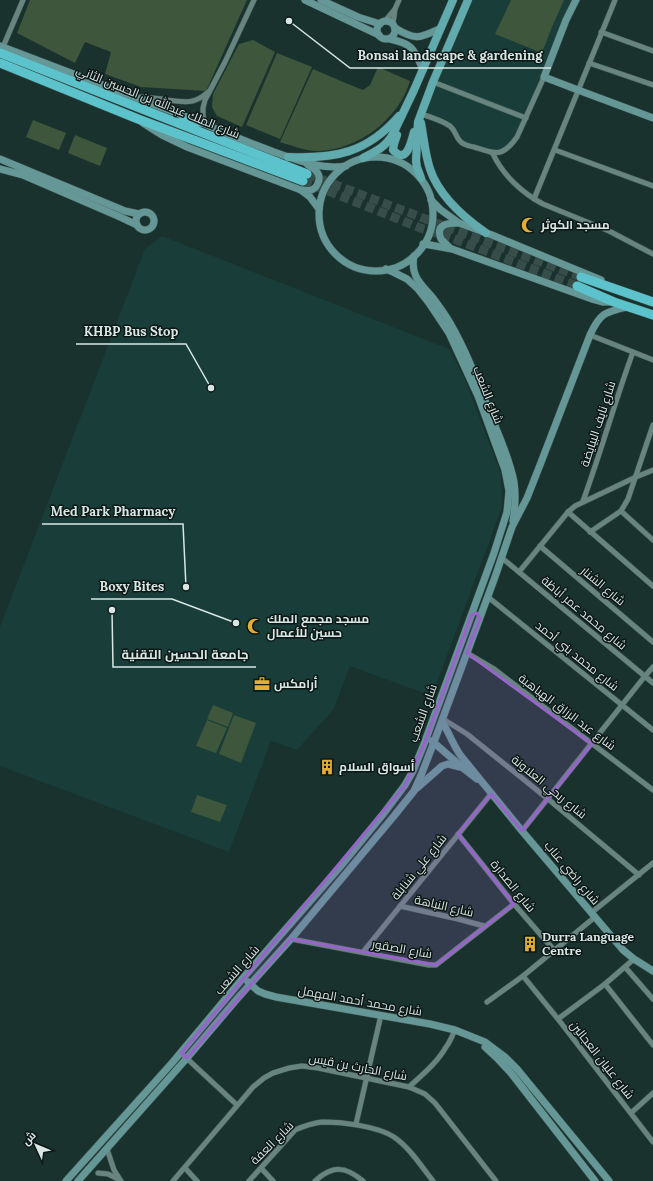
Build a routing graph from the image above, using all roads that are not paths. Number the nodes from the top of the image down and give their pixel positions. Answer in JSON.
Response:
{"nodes":[{"id":1,"x":23,"y":0,"type":"edge"},
{"id":2,"x":254,"y":0,"type":"edge"},
{"id":3,"x":305,"y":0,"type":"edge"},
{"id":4,"x":320,"y":0,"type":"edge"},
{"id":5,"x":399,"y":0,"type":"edge"},
{"id":6,"x":453,"y":0,"type":"edge"},
{"id":7,"x":468,"y":0,"type":"edge"},
{"id":8,"x":576,"y":0,"type":"edge"},
{"id":9,"x":615,"y":0,"type":"edge"},
{"id":10,"x":395,"y":9,"type":"junction"},
{"id":11,"x":383,"y":22,"type":"junction"},
{"id":12,"x":394,"y":26,"type":"junction"},
{"id":13,"x":441,"y":28,"type":"junction"},
{"id":14,"x":601,"y":32,"type":"junction"},
{"id":15,"x":379,"y":35,"type":"junction"},
{"id":16,"x":390,"y":38,"type":"junction"},
{"id":17,"x":1,"y":49,"type":"edge"},
{"id":18,"x":653,"y":51,"type":"edge"},
{"id":19,"x":0,"y":63,"type":"edge"},
{"id":20,"x":589,"y":63,"type":"junction"},
{"id":21,"x":423,"y":70,"type":"junction"},
{"id":22,"x":544,"y":76,"type":"junction"},
{"id":23,"x":433,"y":82,"type":"junction"},
{"id":24,"x":653,"y":85,"type":"edge"},
{"id":25,"x":211,"y":88,"type":"junction"},
{"id":26,"x":414,"y":90,"type":"junction"},
{"id":27,"x":578,"y":90,"type":"junction"},
{"id":28,"x":136,"y":97,"type":"junction"},
{"id":29,"x":138,"y":107,"type":"junction"},
{"id":30,"x":405,"y":109,"type":"junction"},
{"id":31,"x":420,"y":117,"type":"junction"},
{"id":32,"x":526,"y":118,"type":"junction"},
{"id":33,"x":653,"y":118,"type":"edge"},
{"id":34,"x":203,"y":123,"type":"junction"},
{"id":35,"x":555,"y":150,"type":"junction"},
{"id":36,"x":493,"y":154,"type":"junction"},
{"id":37,"x":288,"y":157,"type":"junction"},
{"id":38,"x":363,"y":158,"type":"junction"},
{"id":39,"x":0,"y":159,"type":"edge"},
{"id":40,"x":304,"y":163,"type":"junction"},
{"id":41,"x":346,"y":166,"type":"junction"},
{"id":42,"x":0,"y":169,"type":"edge"},
{"id":43,"x":421,"y":178,"type":"junction"},
{"id":44,"x":304,"y":182,"type":"junction"},
{"id":45,"x":653,"y":186,"type":"edge"},
{"id":46,"x":430,"y":196,"type":"junction"},
{"id":47,"x":534,"y":199,"type":"junction"},
{"id":48,"x":319,"y":209,"type":"junction"},
{"id":49,"x":138,"y":214,"type":"junction"},
{"id":50,"x":459,"y":223,"type":"junction"},
{"id":51,"x":137,"y":225,"type":"junction"},
{"id":52,"x":486,"y":233,"type":"junction"},
{"id":53,"x":424,"y":244,"type":"junction"},
{"id":54,"x":452,"y":249,"type":"junction"},
{"id":55,"x":653,"y":254,"type":"edge"},
{"id":56,"x":414,"y":256,"type":"junction"},
{"id":57,"x":386,"y":269,"type":"junction"},
{"id":58,"x":581,"y":277,"type":"tunnel mouth"},
{"id":59,"x":577,"y":286,"type":"tunnel mouth"},
{"id":60,"x":618,"y":290,"type":"junction"},
{"id":61,"x":652,"y":299,"type":"edge"},
{"id":62,"x":614,"y":302,"type":"junction"},
{"id":63,"x":627,"y":307,"type":"junction"},
{"id":64,"x":653,"y":315,"type":"edge"},
{"id":65,"x":590,"y":335,"type":"junction"},
{"id":66,"x":633,"y":352,"type":"junction"},
{"id":67,"x":653,"y":360,"type":"edge"},
{"id":68,"x":653,"y":428,"type":"edge"},
{"id":69,"x":653,"y":470,"type":"edge"},
{"id":70,"x":636,"y":477,"type":"junction"},
{"id":71,"x":584,"y":501,"type":"junction"},
{"id":72,"x":621,"y":511,"type":"junction"},
{"id":73,"x":568,"y":512,"type":"junction"},
{"id":74,"x":512,"y":527,"type":"junction"},
{"id":75,"x":590,"y":532,"type":"junction"},
{"id":76,"x":653,"y":540,"type":"edge"},
{"id":77,"x":540,"y":546,"type":"junction"},
{"id":78,"x":502,"y":558,"type":"junction"},
{"id":79,"x":519,"y":572,"type":"junction"},
{"id":80,"x":653,"y":586,"type":"edge"},
{"id":81,"x":488,"y":597,"type":"junction"},
{"id":82,"x":470,"y":615,"type":"junction"},
{"id":83,"x":480,"y":619,"type":"junction"},
{"id":84,"x":653,"y":642,"type":"edge"},
{"id":85,"x":467,"y":653,"type":"junction"},
{"id":86,"x":653,"y":668,"type":"edge"},
{"id":87,"x":645,"y":676,"type":"junction"},
{"id":88,"x":653,"y":683,"type":"edge"},
{"id":89,"x":622,"y":705,"type":"junction"},
{"id":90,"x":442,"y":720,"type":"junction"},
{"id":91,"x":653,"y":730,"type":"edge"},
{"id":92,"x":427,"y":737,"type":"junction"},
{"id":93,"x":434,"y":742,"type":"junction"},
{"id":94,"x":592,"y":744,"type":"junction"},
{"id":95,"x":463,"y":768,"type":"junction"},
{"id":96,"x":481,"y":781,"type":"junction"},
{"id":97,"x":653,"y":790,"type":"edge"},
{"id":98,"x":414,"y":791,"type":"junction"},
{"id":99,"x":491,"y":794,"type":"junction"},
{"id":100,"x":548,"y":799,"type":"junction"},
{"id":101,"x":522,"y":832,"type":"junction"},
{"id":102,"x":458,"y":834,"type":"junction"},
{"id":103,"x":653,"y":863,"type":"edge"},
{"id":104,"x":648,"y":867,"type":"junction"},
{"id":105,"x":653,"y":872,"type":"edge"},
{"id":106,"x":639,"y":875,"type":"junction"},
{"id":107,"x":514,"y":904,"type":"junction"},
{"id":108,"x":400,"y":906,"type":"junction"},
{"id":109,"x":593,"y":915,"type":"junction"},
{"id":110,"x":484,"y":926,"type":"junction"},
{"id":111,"x":291,"y":939,"type":"junction"},
{"id":112,"x":554,"y":950,"type":"junction"},
{"id":113,"x":363,"y":952,"type":"junction"},
{"id":114,"x":634,"y":959,"type":"junction"},
{"id":115,"x":625,"y":967,"type":"junction"},
{"id":116,"x":653,"y":971,"type":"edge"},
{"id":117,"x":523,"y":976,"type":"junction"},
{"id":118,"x":243,"y":978,"type":"junction"},
{"id":119,"x":250,"y":984,"type":"junction"},
{"id":120,"x":605,"y":984,"type":"junction"},
{"id":121,"x":653,"y":999,"type":"edge"},
{"id":122,"x":487,"y":1002,"type":"dead end"},
{"id":123,"x":381,"y":1015,"type":"junction"},
{"id":124,"x":558,"y":1019,"type":"junction"},
{"id":125,"x":455,"y":1030,"type":"junction"},
{"id":126,"x":477,"y":1040,"type":"junction"},
{"id":127,"x":653,"y":1045,"type":"edge"},
{"id":128,"x":181,"y":1053,"type":"junction"},
{"id":129,"x":187,"y":1058,"type":"junction"},
{"id":130,"x":366,"y":1078,"type":"junction"},
{"id":131,"x":409,"y":1086,"type":"junction"},
{"id":132,"x":653,"y":1093,"type":"edge"},
{"id":133,"x":237,"y":1105,"type":"junction"},
{"id":134,"x":631,"y":1113,"type":"junction"},
{"id":135,"x":356,"y":1124,"type":"junction"},
{"id":136,"x":653,"y":1142,"type":"edge"},
{"id":137,"x":107,"y":1149,"type":"junction"},
{"id":138,"x":185,"y":1168,"type":"junction"},
{"id":139,"x":261,"y":1168,"type":"junction"},
{"id":140,"x":98,"y":1173,"type":"dead end"},
{"id":141,"x":66,"y":1181,"type":"edge"},
{"id":142,"x":78,"y":1181,"type":"edge"},
{"id":143,"x":121,"y":1181,"type":"edge"},
{"id":144,"x":173,"y":1181,"type":"edge"},
{"id":145,"x":197,"y":1181,"type":"edge"},
{"id":146,"x":249,"y":1181,"type":"edge"},
{"id":147,"x":273,"y":1181,"type":"edge"},
{"id":148,"x":315,"y":1181,"type":"edge"},
{"id":149,"x":363,"y":1181,"type":"edge"},
{"id":150,"x":433,"y":1181,"type":"edge"},
{"id":151,"x":496,"y":1181,"type":"edge"},
{"id":152,"x":595,"y":1181,"type":"edge"},
{"id":153,"x":609,"y":1181,"type":"edge"}],
"edges":[{"from":1,"to":17,"type":"street"},
{"from":2,"to":25,"type":"street"},
{"from":3,"to":15,"type":"street"},
{"from":4,"to":11,"type":"street"},
{"from":5,"to":10,"type":"street"},
{"from":6,"to":13,"type":"main road"},
{"from":7,"to":23,"type":"main road"},
{"from":8,"to":22,"type":"street"},
{"from":9,"to":14,"type":"street"},
{"from":10,"to":11,"type":"street"},
{"from":10,"to":12,"type":"street"},
{"from":11,"to":12,"type":"street"},
{"from":11,"to":15,"type":"street"},
{"from":12,"to":13,"type":"street"},
{"from":12,"to":16,"type":"street"},
{"from":13,"to":21,"type":"main road"},
{"from":14,"to":18,"type":"street"},
{"from":14,"to":20,"type":"street"},
{"from":15,"to":16,"type":"street"},
{"from":16,"to":21,"type":"street"},
{"from":17,"to":28,"type":"street","name":"شارع الملك عبدالله بن الحسين الثاني"},
{"from":17,"to":29,"type":"highway","name":"شارع الملك عبدالله بن الحسين الثاني"},
{"from":19,"to":44,"type":"highway","name":"شارع الملك عبدالله بن الحسين الثاني"},
{"from":20,"to":24,"type":"street"},
{"from":20,"to":27,"type":"street"},
{"from":21,"to":26,"type":"main road"},
{"from":22,"to":27,"type":"street"},
{"from":22,"to":32,"type":"street"},
{"from":23,"to":31,"type":"main road"},
{"from":23,"to":32,"type":"street"},
{"from":25,"to":28,"type":"street"},
{"from":25,"to":34,"type":"street"},
{"from":26,"to":30,"type":"main road"},
{"from":26,"to":31,"type":"main road"},
{"from":27,"to":33,"type":"street"},
{"from":27,"to":35,"type":"street"},
{"from":28,"to":34,"type":"street","name":"شارع الملك عبدالله بن الحسين الثاني"},
{"from":29,"to":34,"type":"highway"},
{"from":29,"to":44,"type":"highway","name":"شارع الملك عبدالله بن الحسين الثاني"},
{"from":30,"to":37,"type":"main road"},
{"from":30,"to":38,"type":"main road"},
{"from":31,"to":36,"type":"street"},
{"from":31,"to":43,"type":"main road"},
{"from":31,"to":52,"type":"main road"},
{"from":32,"to":36,"type":"street"},
{"from":34,"to":37,"type":"street","name":"شارع الملك عبدالله بن الحسين الثاني"},
{"from":35,"to":45,"type":"street"},
{"from":35,"to":47,"type":"street"},
{"from":36,"to":47,"type":"street"},
{"from":37,"to":40,"type":"street","name":"شارع الملك عبدالله بن الحسين الثاني"},
{"from":38,"to":41,"type":"street"},
{"from":38,"to":43,"type":"street"},
{"from":39,"to":49,"type":"street"},
{"from":40,"to":41,"type":"street"},
{"from":40,"to":44,"type":"street"},
{"from":41,"to":48,"type":"street"},
{"from":42,"to":51,"type":"street"},
{"from":43,"to":46,"type":"street"},
{"from":44,"to":48,"type":"street"},
{"from":46,"to":50,"type":"street"},
{"from":46,"to":53,"type":"street"},
{"from":47,"to":55,"type":"street"},
{"from":48,"to":57,"type":"street"},
{"from":49,"to":51,"type":"street"},
{"from":49,"to":51,"type":"street"},
{"from":50,"to":52,"type":"street"},
{"from":50,"to":54,"type":"street"},
{"from":52,"to":60,"type":"street"},
{"from":53,"to":54,"type":"street"},
{"from":53,"to":56,"type":"street"},
{"from":54,"to":62,"type":"street"},
{"from":56,"to":57,"type":"street"},
{"from":56,"to":74,"type":"street","name":"شارع الشعب"},
{"from":57,"to":82,"type":"street","name":"شارع الشعب"},
{"from":58,"to":60,"type":"highway"},
{"from":59,"to":62,"type":"highway"},
{"from":60,"to":61,"type":"highway"},
{"from":62,"to":63,"type":"highway"},
{"from":63,"to":64,"type":"highway"},
{"from":63,"to":65,"type":"street","name":"شارع الشعب"},
{"from":65,"to":66,"type":"street"},
{"from":65,"to":74,"type":"street","name":"شارع الشعب"},
{"from":66,"to":67,"type":"street"},
{"from":66,"to":71,"type":"street","name":"شارع نايف البيايضة"},
{"from":68,"to":70,"type":"street"},
{"from":69,"to":70,"type":"street"},
{"from":70,"to":71,"type":"street"},
{"from":70,"to":72,"type":"street"},
{"from":71,"to":73,"type":"street"},
{"from":72,"to":75,"type":"street"},
{"from":72,"to":76,"type":"street"},
{"from":73,"to":75,"type":"street"},
{"from":73,"to":77,"type":"street"},
{"from":74,"to":78,"type":"street","name":"شارع الشعب"},
{"from":75,"to":80,"type":"street"},
{"from":77,"to":79,"type":"street"},
{"from":77,"to":84,"type":"street","name":"شارع الشنار"},
{"from":78,"to":79,"type":"street","name":"شارع محمد عمر أباظة"},
{"from":78,"to":81,"type":"street","name":"شارع الشعب"},
{"from":79,"to":87,"type":"street","name":"شارع محمد عمر أباظة"},
{"from":81,"to":83,"type":"street","name":"شارع الشعب"},
{"from":81,"to":89,"type":"street","name":"شارع محمد بني أحمد"},
{"from":82,"to":83,"type":"street"},
{"from":82,"to":92,"type":"street","name":"شارع الشعب"},
{"from":83,"to":85,"type":"street","name":"شارع الشعب"},
{"from":85,"to":90,"type":"street","name":"شارع الشعب"},
{"from":85,"to":94,"type":"street","name":"شارع عبد الرزاق الهباهبة"},
{"from":86,"to":87,"type":"street"},
{"from":87,"to":88,"type":"street","name":"شارع محمد عمر أباظة"},
{"from":87,"to":89,"type":"street"},
{"from":89,"to":91,"type":"street","name":"شارع محمد بني أحمد"},
{"from":89,"to":94,"type":"street"},
{"from":90,"to":93,"type":"street","name":"شارع الشعب"},
{"from":90,"to":96,"type":"street","name":"شارع راضي عناب"},
{"from":90,"to":100,"type":"street","name":"شارع ربحي العلاونة"},
{"from":92,"to":93,"type":"street","name":"شارع راضي عناب"},
{"from":92,"to":118,"type":"street","name":"شارع الشعب"},
{"from":93,"to":95,"type":"street","name":"شارع راضي عناب"},
{"from":93,"to":98,"type":"street","name":"شارع الشعب"},
{"from":94,"to":97,"type":"street","name":"شارع عبد الرزاق الهباهبة"},
{"from":94,"to":100,"type":"street"},
{"from":95,"to":96,"type":"street","name":"شارع راضي عناب"},
{"from":95,"to":98,"type":"street"},
{"from":96,"to":99,"type":"street","name":"شارع راضي عناب"},
{"from":98,"to":111,"type":"street","name":"شارع الشعب"},
{"from":99,"to":101,"type":"street","name":"شارع راضي عناب"},
{"from":99,"to":102,"type":"street","name":"شارع علي شنابلة"},
{"from":100,"to":101,"type":"street"},
{"from":100,"to":106,"type":"street","name":"شارع ربحي العلاونة"},
{"from":101,"to":109,"type":"street","name":"شارع راضي عناب"},
{"from":102,"to":107,"type":"street","name":"شارع الصدارة"},
{"from":102,"to":108,"type":"street","name":"شارع علي شنابلة"},
{"from":103,"to":104,"type":"street"},
{"from":104,"to":105,"type":"street"},
{"from":104,"to":106,"type":"street"},
{"from":106,"to":109,"type":"street"},
{"from":107,"to":110,"type":"street","name":"شارع الصقور"},
{"from":107,"to":112,"type":"street","name":"شارع الصدارة"},
{"from":108,"to":110,"type":"street","name":"شارع النباهة"},
{"from":108,"to":113,"type":"street","name":"شارع علي شنابلة"},
{"from":109,"to":112,"type":"street"},
{"from":109,"to":114,"type":"street","name":"شارع راضي عناب"},
{"from":110,"to":113,"type":"street","name":"شارع الصقور"},
{"from":111,"to":113,"type":"street","name":"شارع الصقور"},
{"from":111,"to":119,"type":"street","name":"شارع الشعب"},
{"from":112,"to":117,"type":"street"},
{"from":114,"to":115,"type":"street","name":"شارع عليان العجالين"},
{"from":114,"to":116,"type":"street","name":"شارع راضي عناب"},
{"from":115,"to":120,"type":"street","name":"شارع عليان العجالين"},
{"from":115,"to":121,"type":"street"},
{"from":117,"to":122,"type":"street"},
{"from":117,"to":124,"type":"street","name":"شارع عليان العجالين"},
{"from":118,"to":119,"type":"street","name":"شارع محمد أحمد المهمل"},
{"from":118,"to":128,"type":"street","name":"شارع الشعب"},
{"from":119,"to":123,"type":"street","name":"شارع محمد أحمد المهمل"},
{"from":119,"to":129,"type":"street","name":"شارع الشعب"},
{"from":120,"to":124,"type":"street","name":"شارع عليان العجالين"},
{"from":120,"to":127,"type":"street"},
{"from":123,"to":125,"type":"street","name":"شارع محمد أحمد المهمل"},
{"from":123,"to":130,"type":"street"},
{"from":124,"to":134,"type":"street","name":"شارع عليان العجالين"},
{"from":125,"to":126,"type":"street","name":"شارع محمد أحمد المهمل"},
{"from":125,"to":131,"type":"street"},
{"from":126,"to":152,"type":"street","name":"شارع محمد أحمد المهمل"},
{"from":126,"to":153,"type":"street","name":"شارع محمد أحمد المهمل"},
{"from":128,"to":129,"type":"street"},
{"from":128,"to":141,"type":"street","name":"شارع الشعب"},
{"from":129,"to":133,"type":"street"},
{"from":129,"to":137,"type":"street","name":"شارع الشعب"},
{"from":130,"to":131,"type":"street","name":"شارع الحارث بن قيس"},
{"from":130,"to":133,"type":"street","name":"شارع الحارث بن قيس"},
{"from":130,"to":135,"type":"street"},
{"from":131,"to":151,"type":"street","name":"شارع الحارث بن قيس"},
{"from":132,"to":134,"type":"street","name":"شارع عليان العجالين"},
{"from":133,"to":138,"type":"street","name":"شارع الحارث بن قيس"},
{"from":134,"to":136,"type":"street","name":"شارع عليان العجالين"},
{"from":135,"to":139,"type":"street","name":"شارع العفة"},
{"from":135,"to":150,"type":"street","name":"شارع العفة"},
{"from":137,"to":142,"type":"street","name":"شارع الشعب"},
{"from":137,"to":143,"type":"street"},
{"from":138,"to":144,"type":"street","name":"شارع الحارث بن قيس"},
{"from":138,"to":145,"type":"street"},
{"from":139,"to":146,"type":"street","name":"شارع العفة"},
{"from":139,"to":147,"type":"street"},
{"from":140,"to":143,"type":"street"},
{"from":148,"to":149,"type":"street"}]}
